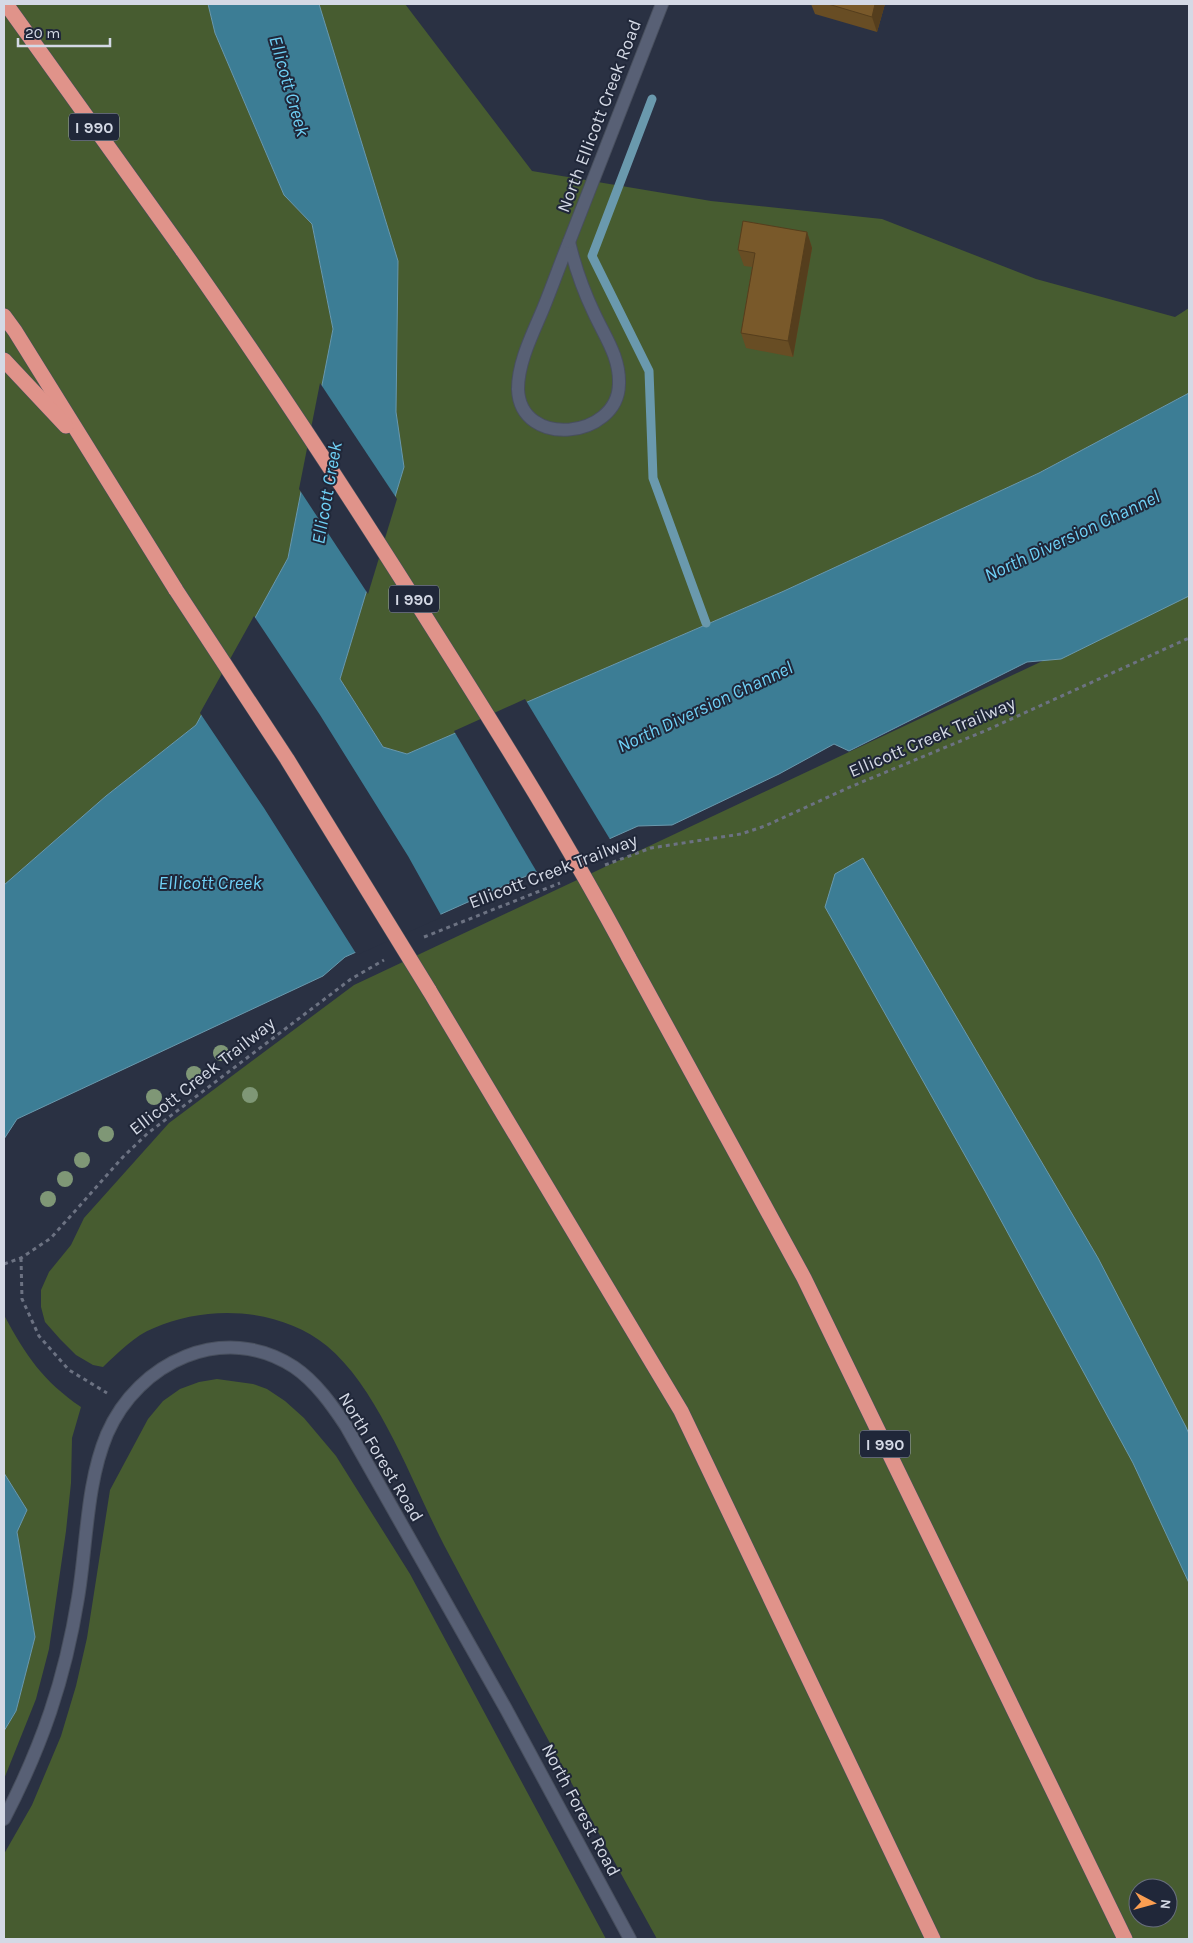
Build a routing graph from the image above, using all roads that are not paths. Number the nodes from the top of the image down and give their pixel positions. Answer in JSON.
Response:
{"nodes":[{"id":1,"x":6,"y":4,"type":"edge"},
{"id":2,"x":662,"y":4,"type":"edge"},
{"id":3,"x":569,"y":242,"type":"junction"},
{"id":4,"x":4,"y":316,"type":"edge"},
{"id":5,"x":4,"y":360,"type":"edge"},
{"id":6,"x":90,"y":451,"type":"junction"},
{"id":7,"x":4,"y":1819,"type":"edge"},
{"id":8,"x":630,"y":1939,"type":"edge"},
{"id":9,"x":933,"y":1939,"type":"edge"},
{"id":10,"x":1125,"y":1939,"type":"edge"}],
"edges":[{"from":1,"to":10,"type":"highway","number":"I 990","bridge":true},
{"from":2,"to":3,"type":"street","name":"North Ellicott Creek Road"},
{"from":3,"to":3,"type":"street","name":"North Ellicott Creek Road"},
{"from":4,"to":6,"type":"highway"},
{"from":5,"to":6,"type":"highway"},
{"from":6,"to":9,"type":"highway","bridge":true},
{"from":7,"to":8,"type":"street","name":"North Forest Road"}]}
